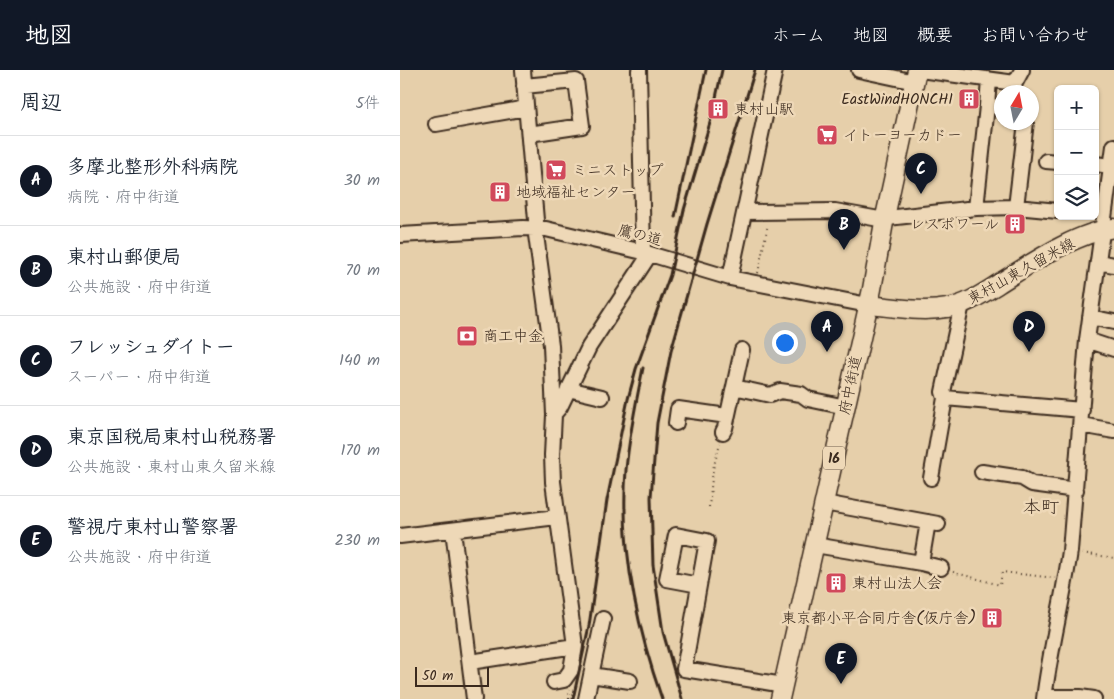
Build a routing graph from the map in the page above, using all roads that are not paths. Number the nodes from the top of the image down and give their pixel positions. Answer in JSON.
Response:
{"nodes":[{"id":1,"x":523,"y":70,"type":"edge"},
{"id":2,"x":639,"y":70,"type":"edge"},
{"id":3,"x":775,"y":70,"type":"edge"},
{"id":4,"x":859,"y":70,"type":"edge"},
{"id":5,"x":1022,"y":70,"type":"edge"},
{"id":6,"x":918,"y":74,"type":"edge"},
{"id":7,"x":989,"y":80,"type":"junction"},
{"id":8,"x":524,"y":86,"type":"junction"},
{"id":9,"x":987,"y":106,"type":"junction"},
{"id":10,"x":994,"y":106,"type":"edge"},
{"id":11,"x":526,"y":108,"type":"junction"},
{"id":12,"x":436,"y":124,"type":"dead end"},
{"id":13,"x":1025,"y":130,"type":"edge"},
{"id":14,"x":529,"y":134,"type":"junction"},
{"id":15,"x":1114,"y":146,"type":"edge"},
{"id":16,"x":1099,"y":164,"type":"edge"},
{"id":17,"x":1111,"y":166,"type":"junction"},
{"id":18,"x":1016,"y":207,"type":"junction"},
{"id":19,"x":976,"y":208,"type":"junction"},
{"id":20,"x":1054,"y":211,"type":"edge"},
{"id":21,"x":745,"y":212,"type":"junction"},
{"id":22,"x":886,"y":217,"type":"junction"},
{"id":23,"x":1104,"y":222,"type":"edge"},
{"id":24,"x":536,"y":228,"type":"junction"},
{"id":25,"x":400,"y":235,"type":"edge"},
{"id":26,"x":646,"y":253,"type":"junction"},
{"id":27,"x":1098,"y":262,"type":"junction"},
{"id":28,"x":1114,"y":265,"type":"edge"},
{"id":29,"x":730,"y":278,"type":"junction"},
{"id":30,"x":962,"y":304,"type":"junction"},
{"id":31,"x":868,"y":305,"type":"junction"},
{"id":32,"x":1090,"y":316,"type":"junction"},
{"id":33,"x":1114,"y":322,"type":"edge"},
{"id":34,"x":1087,"y":340,"type":"junction"},
{"id":35,"x":1114,"y":349,"type":"edge"},
{"id":36,"x":742,"y":350,"type":"dead end"},
{"id":37,"x":734,"y":387,"type":"junction"},
{"id":38,"x":568,"y":389,"type":"junction"},
{"id":39,"x":602,"y":397,"type":"dead end"},
{"id":40,"x":945,"y":398,"type":"junction"},
{"id":41,"x":846,"y":407,"type":"junction"},
{"id":42,"x":1082,"y":410,"type":"junction"},
{"id":43,"x":554,"y":415,"type":"junction"},
{"id":44,"x":727,"y":416,"type":"junction"},
{"id":45,"x":676,"y":423,"type":"dead end"},
{"id":46,"x":1081,"y":425,"type":"junction"},
{"id":47,"x":722,"y":432,"type":"road end"},
{"id":48,"x":1114,"y":432,"type":"edge"},
{"id":49,"x":982,"y":472,"type":"dead end"},
{"id":50,"x":931,"y":478,"type":"dead end"},
{"id":51,"x":1076,"y":490,"type":"junction"},
{"id":52,"x":824,"y":503,"type":"junction"},
{"id":53,"x":557,"y":517,"type":"junction"},
{"id":54,"x":453,"y":530,"type":"junction"},
{"id":55,"x":400,"y":536,"type":"edge"},
{"id":56,"x":815,"y":545,"type":"junction"},
{"id":57,"x":921,"y":563,"type":"junction"},
{"id":58,"x":941,"y":568,"type":"road end"},
{"id":59,"x":699,"y":584,"type":"dead end"},
{"id":60,"x":603,"y":620,"type":"dead end"},
{"id":61,"x":575,"y":646,"type":"junction"},
{"id":62,"x":470,"y":662,"type":"junction"},
{"id":63,"x":591,"y":675,"type":"junction"},
{"id":64,"x":630,"y":681,"type":"dead end"},
{"id":65,"x":554,"y":682,"type":"dead end"},
{"id":66,"x":782,"y":692,"type":"edge"},
{"id":67,"x":1045,"y":698,"type":"edge"},
{"id":68,"x":474,"y":699,"type":"edge"},
{"id":69,"x":586,"y":699,"type":"edge"},
{"id":70,"x":1094,"y":699,"type":"edge"}],
"edges":[{"from":1,"to":8,"type":"street"},
{"from":2,"to":26,"type":"street"},
{"from":3,"to":21,"type":"street"},
{"from":4,"to":6,"type":"street"},
{"from":5,"to":7,"type":"street"},
{"from":6,"to":7,"type":"street"},
{"from":6,"to":22,"type":"main road","name":"府中街道","number":"16"},
{"from":7,"to":9,"type":"street"},
{"from":8,"to":11,"type":"street"},
{"from":8,"to":14,"type":"street"},
{"from":9,"to":10,"type":"street"},
{"from":9,"to":19,"type":"street"},
{"from":11,"to":12,"type":"street"},
{"from":11,"to":14,"type":"street"},
{"from":13,"to":18,"type":"street"},
{"from":14,"to":24,"type":"street"},
{"from":15,"to":17,"type":"street"},
{"from":16,"to":17,"type":"street"},
{"from":17,"to":23,"type":"street"},
{"from":18,"to":19,"type":"street"},
{"from":18,"to":20,"type":"street"},
{"from":19,"to":22,"type":"street"},
{"from":21,"to":22,"type":"street"},
{"from":21,"to":29,"type":"street"},
{"from":22,"to":31,"type":"main road","name":"府中街道","number":"16"},
{"from":23,"to":27,"type":"street"},
{"from":23,"to":30,"type":"main road","name":"東村山東久留米線"},
{"from":24,"to":25,"type":"street","name":"鷹の道"},
{"from":24,"to":26,"type":"street","name":"鷹の道"},
{"from":24,"to":43,"type":"street"},
{"from":26,"to":29,"type":"street","name":"鷹の道"},
{"from":26,"to":38,"type":"street"},
{"from":27,"to":28,"type":"street"},
{"from":27,"to":32,"type":"street"},
{"from":29,"to":31,"type":"street","name":"鷹の道"},
{"from":30,"to":31,"type":"main road","name":"東村山東久留米線"},
{"from":30,"to":40,"type":"street"},
{"from":31,"to":41,"type":"main road","name":"府中街道","number":"16"},
{"from":32,"to":33,"type":"street"},
{"from":32,"to":34,"type":"street"},
{"from":34,"to":35,"type":"street"},
{"from":34,"to":42,"type":"street"},
{"from":36,"to":37,"type":"street"},
{"from":37,"to":41,"type":"street"},
{"from":37,"to":44,"type":"street"},
{"from":38,"to":39,"type":"street"},
{"from":38,"to":43,"type":"street"},
{"from":40,"to":42,"type":"street"},
{"from":40,"to":50,"type":"street"},
{"from":41,"to":52,"type":"main road","name":"府中街道","number":"16"},
{"from":42,"to":46,"type":"street"},
{"from":43,"to":53,"type":"street"},
{"from":44,"to":45,"type":"street"},
{"from":44,"to":47,"type":"street"},
{"from":46,"to":48,"type":"street"},
{"from":46,"to":51,"type":"street"},
{"from":49,"to":51,"type":"street"},
{"from":51,"to":67,"type":"street"},
{"from":52,"to":56,"type":"main road","name":"府中街道","number":"16"},
{"from":52,"to":57,"type":"street"},
{"from":53,"to":54,"type":"street"},
{"from":53,"to":61,"type":"street"},
{"from":54,"to":55,"type":"street"},
{"from":54,"to":62,"type":"street"},
{"from":56,"to":57,"type":"street"},
{"from":56,"to":66,"type":"main road","name":"府中街道","number":"16"},
{"from":57,"to":58,"type":"street"},
{"from":59,"to":66,"type":"street"},
{"from":60,"to":63,"type":"street"},
{"from":61,"to":62,"type":"street"},
{"from":61,"to":65,"type":"street"},
{"from":62,"to":68,"type":"street"},
{"from":63,"to":64,"type":"street"},
{"from":63,"to":69,"type":"street"},
{"from":67,"to":70,"type":"street"}]}
